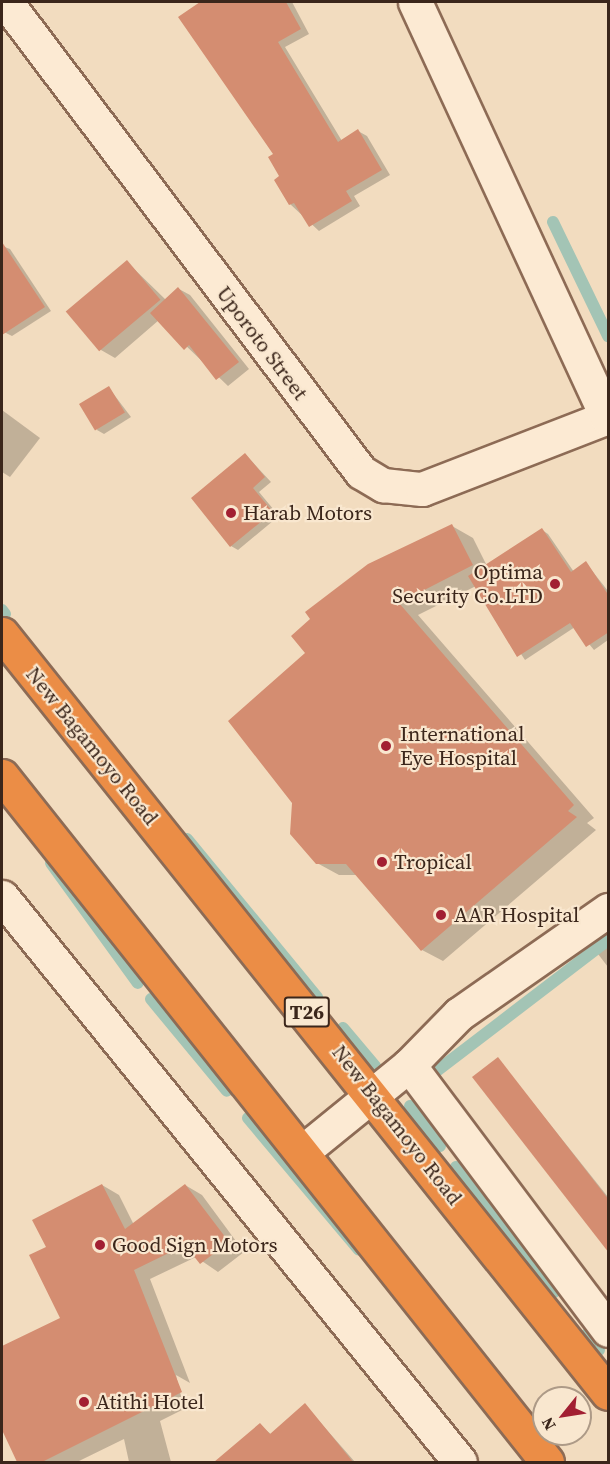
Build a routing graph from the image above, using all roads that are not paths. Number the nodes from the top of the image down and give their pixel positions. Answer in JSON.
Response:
{"nodes":[{"id":1,"x":6,"y":2,"type":"edge"},
{"id":2,"x":415,"y":2,"type":"edge"},
{"id":3,"x":608,"y":418,"type":"edge"},
{"id":4,"x":2,"y":634,"type":"edge"},
{"id":5,"x":2,"y":776,"type":"edge"},
{"id":6,"x":2,"y":897,"type":"edge"},
{"id":7,"x":609,"y":910,"type":"edge"},
{"id":8,"x":409,"y":1065,"type":"junction"},
{"id":9,"x":373,"y":1094,"type":"junction"},
{"id":10,"x":302,"y":1152,"type":"junction"},
{"id":11,"x":609,"y":1330,"type":"edge"},
{"id":12,"x":609,"y":1393,"type":"edge"},
{"id":13,"x":460,"y":1462,"type":"edge"},
{"id":14,"x":547,"y":1462,"type":"edge"}],
"edges":[{"from":1,"to":3,"type":"street","name":"Uporoto Street"},
{"from":2,"to":3,"type":"street","name":"Uporoto Street"},
{"from":4,"to":9,"type":"highway","name":"New Bagamoyo Road","number":"T26"},
{"from":5,"to":10,"type":"highway"},
{"from":6,"to":13,"type":"street"},
{"from":7,"to":8,"type":"street"},
{"from":8,"to":9,"type":"street"},
{"from":8,"to":11,"type":"street"},
{"from":9,"to":10,"type":"street"},
{"from":9,"to":12,"type":"highway","name":"New Bagamoyo Road","number":"T26"},
{"from":10,"to":14,"type":"highway"}]}
